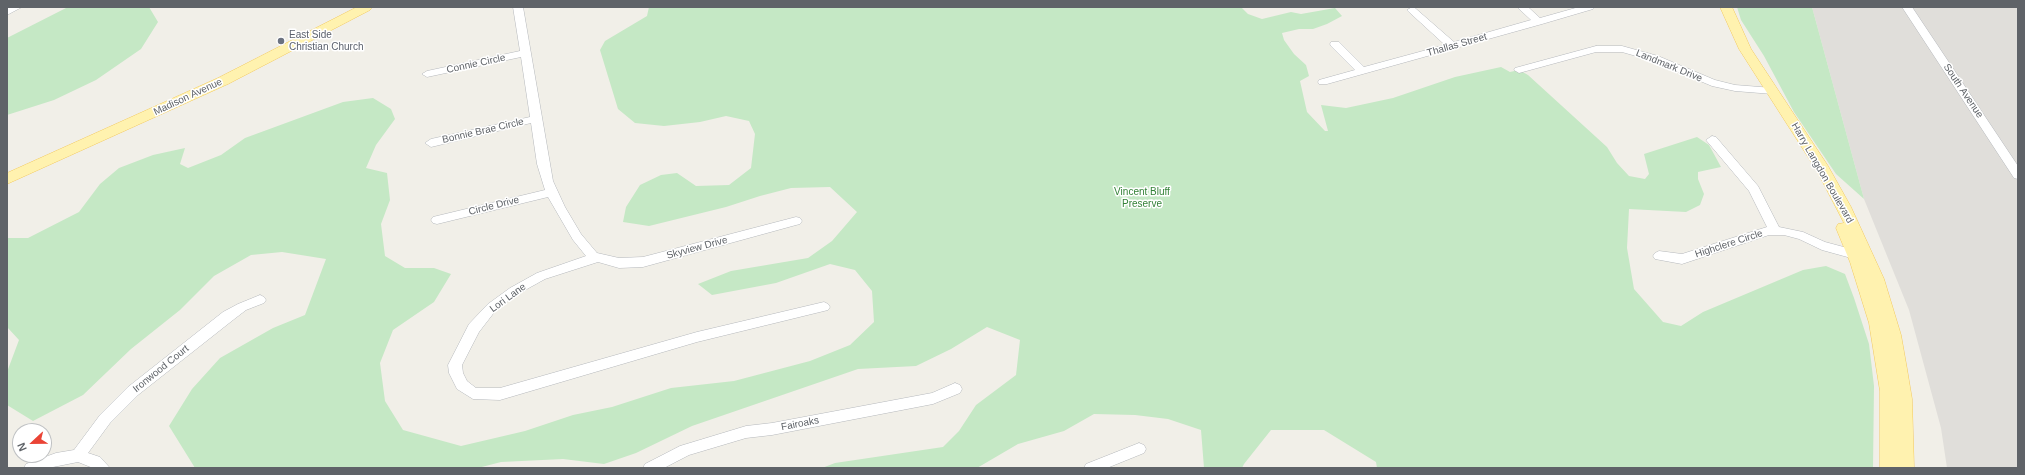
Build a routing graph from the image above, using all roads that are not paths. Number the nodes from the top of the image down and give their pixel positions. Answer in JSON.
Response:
{"nodes":[{"id":1,"x":17,"y":7,"type":"edge"},
{"id":2,"x":366,"y":7,"type":"edge"},
{"id":3,"x":518,"y":7,"type":"edge"},
{"id":4,"x":1522,"y":7,"type":"edge"},
{"id":5,"x":1590,"y":7,"type":"edge"},
{"id":6,"x":1716,"y":7,"type":"edge"},
{"id":7,"x":1726,"y":7,"type":"edge"},
{"id":8,"x":1907,"y":7,"type":"edge"},
{"id":9,"x":1412,"y":10,"type":"dead end"},
{"id":10,"x":7,"y":12,"type":"edge"},
{"id":11,"x":1539,"y":22,"type":"junction"},
{"id":12,"x":1335,"y":44,"type":"dead end"},
{"id":13,"x":1452,"y":46,"type":"junction"},
{"id":14,"x":525,"y":53,"type":"junction"},
{"id":15,"x":1518,"y":70,"type":"dead end"},
{"id":16,"x":1362,"y":71,"type":"junction"},
{"id":17,"x":427,"y":74,"type":"dead end"},
{"id":18,"x":1323,"y":82,"type":"dead end"},
{"id":19,"x":1767,"y":91,"type":"junction"},
{"id":20,"x":535,"y":119,"type":"junction"},
{"id":21,"x":1712,"y":140,"type":"dead end"},
{"id":22,"x":431,"y":144,"type":"dead end"},
{"id":23,"x":2018,"y":175,"type":"edge"},
{"id":24,"x":7,"y":179,"type":"edge"},
{"id":25,"x":552,"y":192,"type":"junction"},
{"id":26,"x":437,"y":220,"type":"dead end"},
{"id":27,"x":796,"y":221,"type":"dead end"},
{"id":28,"x":1775,"y":231,"type":"junction"},
{"id":29,"x":1659,"y":256,"type":"dead end"},
{"id":30,"x":1861,"y":256,"type":"junction"},
{"id":31,"x":596,"y":258,"type":"junction"},
{"id":32,"x":260,"y":300,"type":"dead end"},
{"id":33,"x":824,"y":307,"type":"dead end"},
{"id":34,"x":955,"y":389,"type":"dead end"},
{"id":35,"x":1139,"y":448,"type":"dead end"},
{"id":36,"x":78,"y":456,"type":"junction"},
{"id":37,"x":31,"y":468,"type":"edge"},
{"id":38,"x":103,"y":468,"type":"edge"},
{"id":39,"x":650,"y":468,"type":"edge"},
{"id":40,"x":1091,"y":468,"type":"edge"},
{"id":41,"x":1889,"y":468,"type":"edge"},
{"id":42,"x":1905,"y":468,"type":"edge"}],
"edges":[{"from":1,"to":10,"type":"street"},
{"from":2,"to":24,"type":"main road","name":"Madison Avenue"},
{"from":3,"to":14,"type":"street"},
{"from":4,"to":11,"type":"street"},
{"from":5,"to":11,"type":"street","name":"Thallas Street"},
{"from":6,"to":19,"type":"main road","name":"Harry Langdon Boulevard"},
{"from":7,"to":19,"type":"main road","name":"Harry Langdon Boulevard"},
{"from":8,"to":23,"type":"street","name":"South Avenue"},
{"from":9,"to":13,"type":"street"},
{"from":11,"to":13,"type":"street","name":"Thallas Street"},
{"from":12,"to":16,"type":"street"},
{"from":13,"to":16,"type":"street","name":"Thallas Street"},
{"from":14,"to":17,"type":"street","name":"Connie Circle"},
{"from":14,"to":20,"type":"street"},
{"from":15,"to":19,"type":"street","name":"Landmark Drive"},
{"from":16,"to":18,"type":"street","name":"Thallas Street"},
{"from":19,"to":30,"type":"main road","name":"Harry Langdon Boulevard"},
{"from":20,"to":22,"type":"street","name":"Bonnie Brae Circle"},
{"from":20,"to":25,"type":"street"},
{"from":21,"to":28,"type":"street"},
{"from":25,"to":26,"type":"street","name":"Circle Drive"},
{"from":25,"to":31,"type":"street"},
{"from":27,"to":31,"type":"street","name":"Skyview Drive"},
{"from":28,"to":29,"type":"street","name":"Highclere Circle"},
{"from":28,"to":30,"type":"street","name":"Highclere Circle"},
{"from":30,"to":41,"type":"main road","name":"Harry Langdon Boulevard"},
{"from":30,"to":42,"type":"main road","name":"Harry Langdon Boulevard"},
{"from":31,"to":33,"type":"street","name":"Lori Lane"},
{"from":32,"to":36,"type":"street","name":"Ironwood Court"},
{"from":34,"to":39,"type":"street","name":"Fairoaks"},
{"from":35,"to":40,"type":"street"},
{"from":36,"to":37,"type":"street"},
{"from":36,"to":38,"type":"street"}]}
